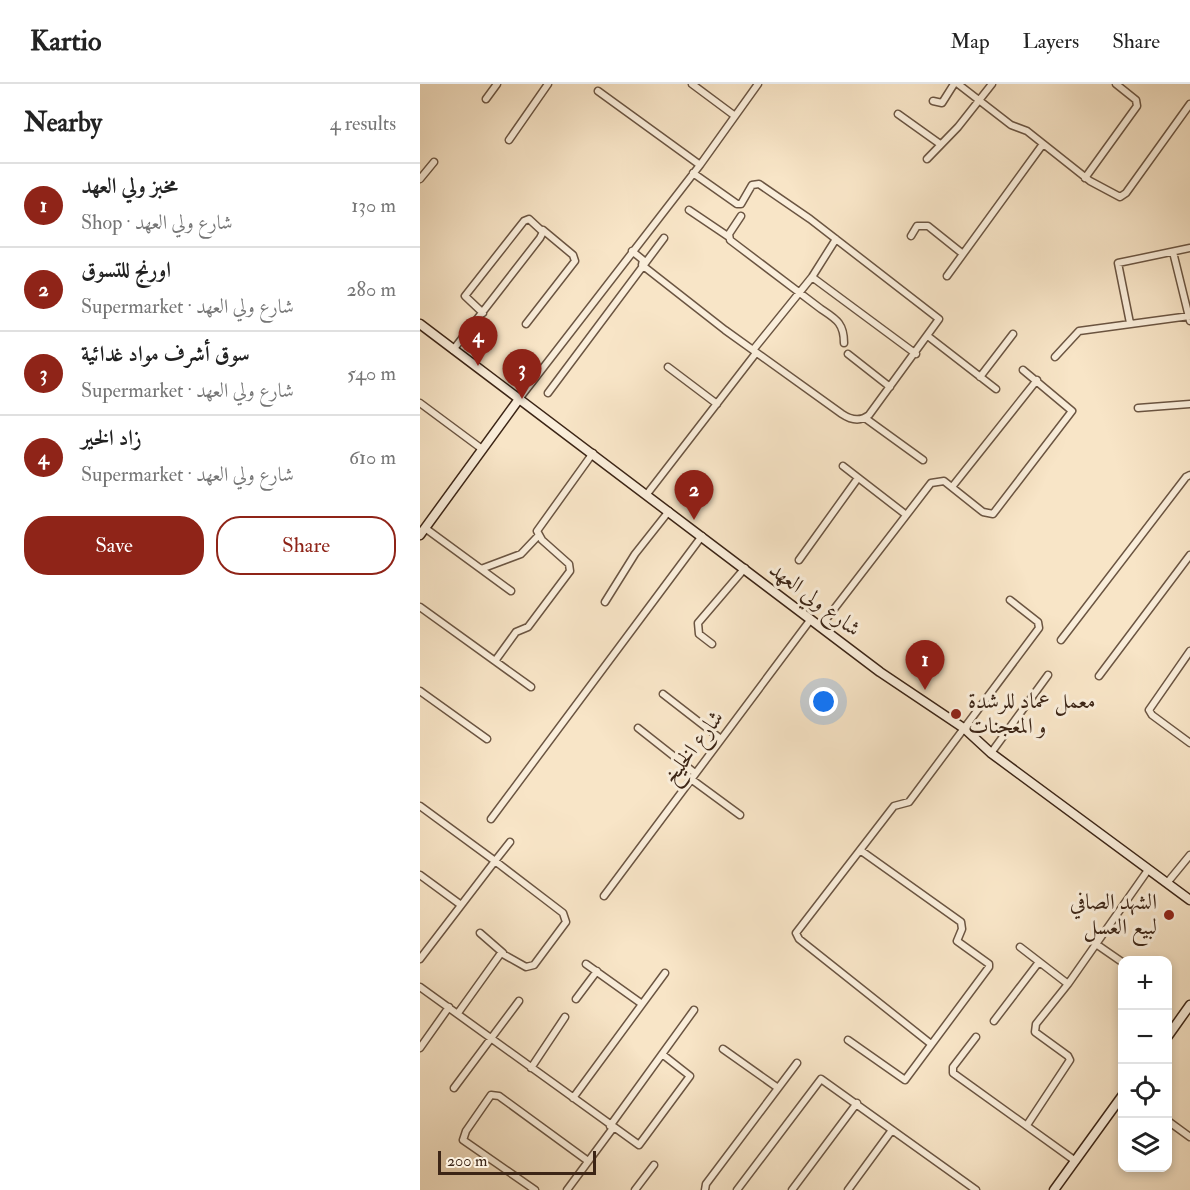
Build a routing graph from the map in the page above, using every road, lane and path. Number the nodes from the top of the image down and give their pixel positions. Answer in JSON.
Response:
{"nodes":[{"id":1,"x":497,"y":84,"type":"edge"},
{"id":2,"x":548,"y":84,"type":"edge"},
{"id":3,"x":692,"y":84,"type":"edge"},
{"id":4,"x":758,"y":84,"type":"edge"},
{"id":5,"x":956,"y":84,"type":"edge"},
{"id":6,"x":992,"y":84,"type":"edge"},
{"id":7,"x":1116,"y":84,"type":"edge"},
{"id":8,"x":598,"y":91,"type":"dead end"},
{"id":9,"x":486,"y":99,"type":"dead end"},
{"id":10,"x":933,"y":101,"type":"dead end"},
{"id":11,"x":979,"y":101,"type":"junction"},
{"id":12,"x":1190,"y":104,"type":"edge"},
{"id":13,"x":898,"y":114,"type":"dead end"},
{"id":14,"x":735,"y":116,"type":"junction"},
{"id":15,"x":509,"y":140,"type":"dead end"},
{"id":16,"x":940,"y":144,"type":"junction"},
{"id":17,"x":1043,"y":144,"type":"junction"},
{"id":18,"x":927,"y":159,"type":"dead end"},
{"id":19,"x":434,"y":162,"type":"dead end"},
{"id":20,"x":700,"y":165,"type":"junction"},
{"id":21,"x":693,"y":173,"type":"junction"},
{"id":22,"x":1085,"y":178,"type":"junction"},
{"id":23,"x":420,"y":179,"type":"edge"},
{"id":24,"x":689,"y":210,"type":"dead end"},
{"id":25,"x":741,"y":216,"type":"dead end"},
{"id":26,"x":538,"y":225,"type":"junction"},
{"id":27,"x":910,"y":236,"type":"dead end"},
{"id":28,"x":729,"y":237,"type":"junction"},
{"id":29,"x":664,"y":238,"type":"dead end"},
{"id":30,"x":836,"y":239,"type":"junction"},
{"id":31,"x":1190,"y":248,"type":"edge"},
{"id":32,"x":632,"y":251,"type":"junction"},
{"id":33,"x":1173,"y":252,"type":"junction"},
{"id":34,"x":963,"y":254,"type":"junction"},
{"id":35,"x":642,"y":265,"type":"junction"},
{"id":36,"x":812,"y":276,"type":"junction"},
{"id":37,"x":947,"y":276,"type":"dead end"},
{"id":38,"x":798,"y":292,"type":"junction"},
{"id":39,"x":483,"y":313,"type":"junction"},
{"id":40,"x":1189,"y":318,"type":"edge"},
{"id":41,"x":1130,"y":323,"type":"junction"},
{"id":42,"x":420,"y":324,"type":"edge"},
{"id":43,"x":526,"y":324,"type":"dead end"},
{"id":44,"x":1013,"y":334,"type":"dead end"},
{"id":45,"x":929,"y":337,"type":"junction"},
{"id":46,"x":844,"y":343,"type":"dead end"},
{"id":47,"x":453,"y":350,"type":"junction"},
{"id":48,"x":755,"y":352,"type":"junction"},
{"id":49,"x":848,"y":354,"type":"dead end"},
{"id":50,"x":916,"y":354,"type":"junction"},
{"id":51,"x":1055,"y":357,"type":"dead end"},
{"id":52,"x":668,"y":367,"type":"dead end"},
{"id":53,"x":1023,"y":370,"type":"dead end"},
{"id":54,"x":980,"y":377,"type":"junction"},
{"id":55,"x":1037,"y":380,"type":"junction"},
{"id":56,"x":890,"y":387,"type":"junction"},
{"id":57,"x":996,"y":389,"type":"dead end"},
{"id":58,"x":548,"y":393,"type":"dead end"},
{"id":59,"x":519,"y":399,"type":"junction"},
{"id":60,"x":420,"y":403,"type":"edge"},
{"id":61,"x":717,"y":404,"type":"junction"},
{"id":62,"x":1190,"y":404,"type":"edge"},
{"id":63,"x":1138,"y":408,"type":"dead end"},
{"id":64,"x":866,"y":418,"type":"junction"},
{"id":65,"x":482,"y":449,"type":"junction"},
{"id":66,"x":593,"y":453,"type":"junction"},
{"id":67,"x":924,"y":460,"type":"dead end"},
{"id":68,"x":843,"y":466,"type":"dead end"},
{"id":69,"x":1190,"y":475,"type":"edge"},
{"id":70,"x":858,"y":478,"type":"junction"},
{"id":71,"x":952,"y":487,"type":"junction"},
{"id":72,"x":647,"y":494,"type":"junction"},
{"id":73,"x":669,"y":511,"type":"junction"},
{"id":74,"x":905,"y":514,"type":"junction"},
{"id":75,"x":423,"y":531,"type":"edge"},
{"id":76,"x":538,"y":535,"type":"junction"},
{"id":77,"x":702,"y":536,"type":"junction"},
{"id":78,"x":1190,"y":555,"type":"edge"},
{"id":79,"x":799,"y":560,"type":"dead end"},
{"id":80,"x":745,"y":568,"type":"junction"},
{"id":81,"x":481,"y":569,"type":"junction"},
{"id":82,"x":511,"y":591,"type":"dead end"},
{"id":83,"x":1010,"y":600,"type":"dead end"},
{"id":84,"x":604,"y":602,"type":"dead end"},
{"id":85,"x":420,"y":607,"type":"edge"},
{"id":86,"x":811,"y":619,"type":"junction"},
{"id":87,"x":821,"y":626,"type":"junction"},
{"id":88,"x":1061,"y":640,"type":"dead end"},
{"id":89,"x":712,"y":644,"type":"dead end"},
{"id":90,"x":1190,"y":651,"type":"edge"},
{"id":91,"x":495,"y":661,"type":"junction"},
{"id":92,"x":1048,"y":675,"type":"dead end"},
{"id":93,"x":1099,"y":676,"type":"dead end"},
{"id":94,"x":531,"y":687,"type":"dead end"},
{"id":95,"x":420,"y":691,"type":"edge"},
{"id":96,"x":663,"y":694,"type":"dead end"},
{"id":97,"x":638,"y":728,"type":"dead end"},
{"id":98,"x":965,"y":729,"type":"junction"},
{"id":99,"x":487,"y":739,"type":"dead end"},
{"id":100,"x":721,"y":739,"type":"junction"},
{"id":101,"x":1190,"y":743,"type":"edge"},
{"id":102,"x":991,"y":753,"type":"junction"},
{"id":103,"x":693,"y":776,"type":"junction"},
{"id":104,"x":420,"y":806,"type":"edge"},
{"id":105,"x":740,"y":815,"type":"dead end"},
{"id":106,"x":491,"y":819,"type":"dead end"},
{"id":107,"x":510,"y":842,"type":"dead end"},
{"id":108,"x":860,"y":850,"type":"junction"},
{"id":109,"x":1190,"y":855,"type":"edge"},
{"id":110,"x":495,"y":861,"type":"junction"},
{"id":111,"x":1148,"y":870,"type":"junction"},
{"id":112,"x":420,"y":874,"type":"edge"},
{"id":113,"x":1167,"y":883,"type":"junction"},
{"id":114,"x":604,"y":896,"type":"dead end"},
{"id":115,"x":1190,"y":900,"type":"edge"},
{"id":116,"x":461,"y":905,"type":"junction"},
{"id":117,"x":480,"y":933,"type":"dead end"},
{"id":118,"x":1096,"y":944,"type":"junction"},
{"id":119,"x":1020,"y":947,"type":"dead end"},
{"id":120,"x":503,"y":953,"type":"junction"},
{"id":121,"x":420,"y":959,"type":"edge"},
{"id":122,"x":1118,"y":959,"type":"edge"},
{"id":123,"x":1039,"y":962,"type":"junction"},
{"id":124,"x":586,"y":964,"type":"dead end"},
{"id":125,"x":597,"y":972,"type":"junction"},
{"id":126,"x":665,"y":973,"type":"dead end"},
{"id":127,"x":1068,"y":984,"type":"junction"},
{"id":128,"x":420,"y":987,"type":"edge"},
{"id":129,"x":576,"y":999,"type":"dead end"},
{"id":130,"x":519,"y":1001,"type":"dead end"},
{"id":131,"x":642,"y":1004,"type":"junction"},
{"id":132,"x":1190,"y":1005,"type":"edge"},
{"id":133,"x":449,"y":1007,"type":"junction"},
{"id":134,"x":694,"y":1010,"type":"dead end"},
{"id":135,"x":458,"y":1013,"type":"junction"},
{"id":136,"x":565,"y":1017,"type":"dead end"},
{"id":137,"x":994,"y":1021,"type":"dead end"},
{"id":138,"x":1172,"y":1029,"type":"edge"},
{"id":139,"x":976,"y":1037,"type":"dead end"},
{"id":140,"x":492,"y":1039,"type":"junction"},
{"id":141,"x":848,"y":1040,"type":"dead end"},
{"id":142,"x":931,"y":1044,"type":"junction"},
{"id":143,"x":420,"y":1048,"type":"edge"},
{"id":144,"x":723,"y":1049,"type":"dead end"},
{"id":145,"x":662,"y":1054,"type":"junction"},
{"id":146,"x":797,"y":1062,"type":"dead end"},
{"id":147,"x":531,"y":1068,"type":"junction"},
{"id":148,"x":454,"y":1088,"type":"dead end"},
{"id":149,"x":778,"y":1088,"type":"junction"},
{"id":150,"x":573,"y":1098,"type":"junction"},
{"id":151,"x":1118,"y":1101,"type":"edge"},
{"id":152,"x":857,"y":1103,"type":"junction"},
{"id":153,"x":1172,"y":1124,"type":"edge"},
{"id":154,"x":1027,"y":1125,"type":"junction"},
{"id":155,"x":612,"y":1127,"type":"junction"},
{"id":156,"x":892,"y":1130,"type":"junction"},
{"id":157,"x":1190,"y":1137,"type":"edge"},
{"id":158,"x":1074,"y":1160,"type":"junction"},
{"id":159,"x":588,"y":1161,"type":"junction"},
{"id":160,"x":654,"y":1165,"type":"dead end"},
{"id":161,"x":535,"y":1190,"type":"edge"},
{"id":162,"x":567,"y":1190,"type":"edge"},
{"id":163,"x":635,"y":1190,"type":"edge"},
{"id":164,"x":705,"y":1190,"type":"edge"},
{"id":165,"x":737,"y":1190,"type":"edge"},
{"id":166,"x":792,"y":1190,"type":"edge"},
{"id":167,"x":848,"y":1190,"type":"edge"},
{"id":168,"x":976,"y":1190,"type":"edge"},
{"id":169,"x":1054,"y":1190,"type":"edge"}],
"edges":[{"from":1,"to":9,"type":"street"},
{"from":2,"to":15,"type":"street"},
{"from":3,"to":14,"type":"street"},
{"from":4,"to":14,"type":"street"},
{"from":5,"to":10,"type":"street"},
{"from":5,"to":11,"type":"street"},
{"from":6,"to":11,"type":"street"},
{"from":7,"to":22,"type":"street"},
{"from":8,"to":20,"type":"street"},
{"from":11,"to":16,"type":"street"},
{"from":11,"to":17,"type":"street"},
{"from":12,"to":22,"type":"street"},
{"from":13,"to":16,"type":"street"},
{"from":14,"to":20,"type":"street"},
{"from":16,"to":18,"type":"street"},
{"from":17,"to":22,"type":"street"},
{"from":17,"to":34,"type":"street"},
{"from":19,"to":23,"type":"street"},
{"from":20,"to":21,"type":"street"},
{"from":21,"to":30,"type":"street"},
{"from":21,"to":32,"type":"street"},
{"from":24,"to":28,"type":"street"},
{"from":25,"to":28,"type":"street"},
{"from":26,"to":39,"type":"street"},
{"from":26,"to":39,"type":"street"},
{"from":26,"to":43,"type":"street"},
{"from":27,"to":34,"type":"street"},
{"from":28,"to":38,"type":"street"},
{"from":29,"to":35,"type":"street"},
{"from":30,"to":36,"type":"street"},
{"from":30,"to":45,"type":"street"},
{"from":31,"to":33,"type":"street"},
{"from":32,"to":35,"type":"street"},
{"from":32,"to":59,"type":"street"},
{"from":33,"to":40,"type":"street"},
{"from":33,"to":41,"type":"street"},
{"from":34,"to":37,"type":"street"},
{"from":35,"to":48,"type":"street"},
{"from":35,"to":58,"type":"street"},
{"from":36,"to":38,"type":"street"},
{"from":36,"to":50,"type":"street"},
{"from":38,"to":46,"type":"street"},
{"from":38,"to":48,"type":"street"},
{"from":39,"to":47,"type":"street"},
{"from":40,"to":41,"type":"street"},
{"from":41,"to":51,"type":"street"},
{"from":42,"to":47,"type":"main road","name":"شارع ولي العهد"},
{"from":44,"to":54,"type":"street"},
{"from":45,"to":50,"type":"street"},
{"from":45,"to":54,"type":"street"},
{"from":47,"to":59,"type":"main road","name":"شارع ولي العهد"},
{"from":48,"to":61,"type":"street"},
{"from":48,"to":64,"type":"street"},
{"from":49,"to":56,"type":"street"},
{"from":50,"to":56,"type":"street"},
{"from":52,"to":61,"type":"street"},
{"from":53,"to":55,"type":"street"},
{"from":54,"to":57,"type":"street"},
{"from":55,"to":71,"type":"street"},
{"from":55,"to":71,"type":"street"},
{"from":56,"to":64,"type":"street"},
{"from":59,"to":65,"type":"main road"},
{"from":59,"to":66,"type":"main road","name":"شارع ولي العهد"},
{"from":60,"to":65,"type":"street"},
{"from":61,"to":72,"type":"street"},
{"from":62,"to":63,"type":"street"},
{"from":64,"to":67,"type":"street"},
{"from":65,"to":75,"type":"main road"},
{"from":66,"to":72,"type":"main road","name":"شارع ولي العهد"},
{"from":66,"to":76,"type":"street"},
{"from":68,"to":70,"type":"street"},
{"from":69,"to":88,"type":"street"},
{"from":70,"to":74,"type":"street"},
{"from":70,"to":79,"type":"street"},
{"from":71,"to":74,"type":"street"},
{"from":72,"to":73,"type":"main road","name":"شارع ولي العهد"},
{"from":73,"to":77,"type":"main road","name":"شارع ولي العهد"},
{"from":73,"to":84,"type":"street"},
{"from":74,"to":87,"type":"street"},
{"from":75,"to":81,"type":"street"},
{"from":76,"to":81,"type":"street"},
{"from":76,"to":91,"type":"street"},
{"from":77,"to":80,"type":"main road","name":"شارع ولي العهد"},
{"from":77,"to":106,"type":"street"},
{"from":78,"to":93,"type":"street"},
{"from":80,"to":86,"type":"main road","name":"شارع ولي العهد"},
{"from":80,"to":89,"type":"street"},
{"from":81,"to":82,"type":"street"},
{"from":83,"to":98,"type":"street"},
{"from":85,"to":91,"type":"street"},
{"from":86,"to":87,"type":"main road","name":"شارع ولي العهد"},
{"from":86,"to":100,"type":"street","name":"شارع الخليخ"},
{"from":87,"to":98,"type":"main road","name":"شارع ولي العهد"},
{"from":90,"to":101,"type":"street"},
{"from":91,"to":94,"type":"street"},
{"from":92,"to":102,"type":"street"},
{"from":95,"to":99,"type":"street"},
{"from":96,"to":100,"type":"street"},
{"from":97,"to":103,"type":"street"},
{"from":98,"to":102,"type":"main road","name":"شارع ولي العهد"},
{"from":98,"to":108,"type":"street"},
{"from":100,"to":103,"type":"street","name":"شارع الخليخ"},
{"from":102,"to":111,"type":"main road","name":"شارع ولي العهد"},
{"from":103,"to":105,"type":"street"},
{"from":103,"to":114,"type":"street","name":"شارع الخليخ"},
{"from":104,"to":110,"type":"street"},
{"from":107,"to":110,"type":"street"},
{"from":108,"to":142,"type":"street"},
{"from":108,"to":142,"type":"street"},
{"from":109,"to":113,"type":"street"},
{"from":110,"to":116,"type":"street"},
{"from":110,"to":120,"type":"street"},
{"from":111,"to":113,"type":"main road","name":"شارع ولي العهد"},
{"from":111,"to":118,"type":"street"},
{"from":112,"to":116,"type":"street"},
{"from":113,"to":115,"type":"main road","name":"شارع ولي العهد"},
{"from":116,"to":121,"type":"street"},
{"from":117,"to":120,"type":"street"},
{"from":118,"to":122,"type":"street"},
{"from":118,"to":127,"type":"street"},
{"from":119,"to":123,"type":"street"},
{"from":120,"to":135,"type":"street"},
{"from":123,"to":127,"type":"street"},
{"from":123,"to":137,"type":"street"},
{"from":124,"to":125,"type":"street"},
{"from":125,"to":129,"type":"street"},
{"from":125,"to":131,"type":"street"},
{"from":126,"to":131,"type":"street"},
{"from":127,"to":154,"type":"street"},
{"from":128,"to":133,"type":"street"},
{"from":130,"to":140,"type":"street"},
{"from":131,"to":150,"type":"street"},
{"from":132,"to":138,"type":"main road"},
{"from":133,"to":135,"type":"street"},
{"from":133,"to":143,"type":"street"},
{"from":134,"to":145,"type":"street"},
{"from":135,"to":140,"type":"street"},
{"from":136,"to":147,"type":"street"},
{"from":139,"to":154,"type":"street"},
{"from":140,"to":147,"type":"street"},
{"from":140,"to":148,"type":"street"},
{"from":141,"to":142,"type":"street"},
{"from":144,"to":149,"type":"street"},
{"from":145,"to":155,"type":"street"},
{"from":145,"to":155,"type":"street"},
{"from":146,"to":149,"type":"street"},
{"from":147,"to":150,"type":"street"},
{"from":149,"to":164,"type":"street"},
{"from":150,"to":155,"type":"street"},
{"from":151,"to":158,"type":"main road"},
{"from":152,"to":156,"type":"street"},
{"from":152,"to":165,"type":"street"},
{"from":152,"to":166,"type":"street"},
{"from":153,"to":157,"type":"street"},
{"from":154,"to":158,"type":"street"},
{"from":155,"to":159,"type":"street"},
{"from":156,"to":167,"type":"street"},
{"from":156,"to":168,"type":"street"},
{"from":158,"to":169,"type":"main road"},
{"from":159,"to":161,"type":"street"},
{"from":159,"to":162,"type":"street"},
{"from":160,"to":163,"type":"street"}]}
